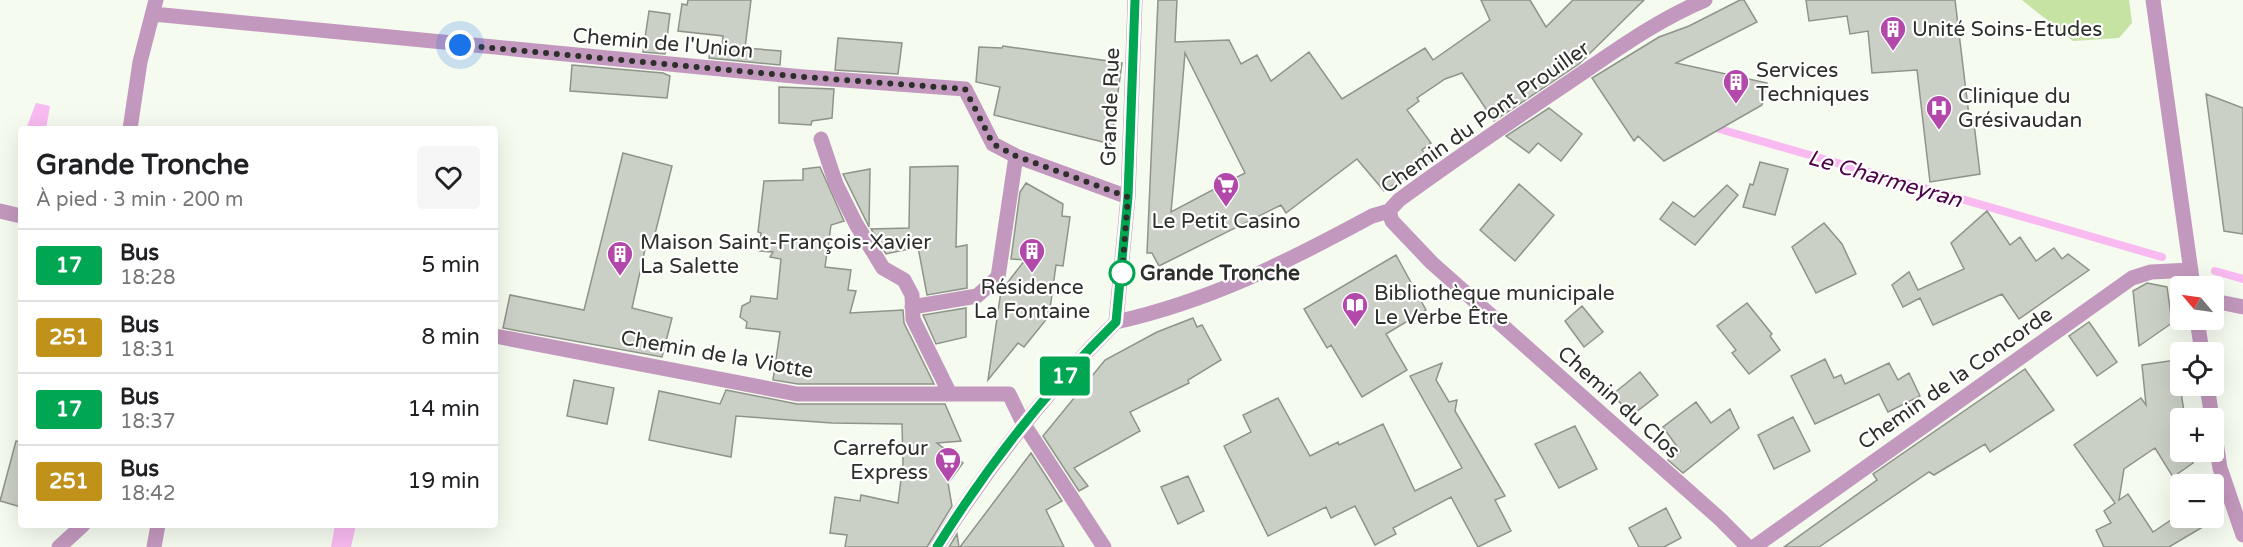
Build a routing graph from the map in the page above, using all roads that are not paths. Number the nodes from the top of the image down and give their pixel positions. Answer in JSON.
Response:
{"nodes":[{"id":1,"x":1135,"y":0,"type":"edge"},
{"id":2,"x":1705,"y":0,"type":"edge"},
{"id":3,"x":2153,"y":0,"type":"edge"},
{"id":4,"x":1671,"y":6,"type":"edge"},
{"id":5,"x":155,"y":7,"type":"edge"},
{"id":6,"x":130,"y":126,"type":"edge"},
{"id":7,"x":821,"y":139,"type":"dead end"},
{"id":8,"x":1016,"y":156,"type":"junction"},
{"id":9,"x":1128,"y":197,"type":"junction"},
{"id":10,"x":0,"y":211,"type":"edge"},
{"id":11,"x":1389,"y":211,"type":"junction"},
{"id":12,"x":18,"y":215,"type":"edge"},
{"id":13,"x":2191,"y":270,"type":"junction"},
{"id":14,"x":2192,"y":276,"type":"edge"},
{"id":15,"x":2224,"y":303,"type":"edge"},
{"id":16,"x":912,"y":307,"type":"junction"},
{"id":17,"x":2243,"y":307,"type":"edge"},
{"id":18,"x":1116,"y":322,"type":"junction"},
{"id":19,"x":498,"y":337,"type":"edge"},
{"id":20,"x":950,"y":394,"type":"junction"},
{"id":21,"x":1023,"y":423,"type":"junction"},
{"id":22,"x":2219,"y":462,"type":"edge"},
{"id":23,"x":80,"y":528,"type":"edge"},
{"id":24,"x":157,"y":528,"type":"edge"},
{"id":25,"x":2243,"y":535,"type":"edge"},
{"id":26,"x":59,"y":547,"type":"edge"},
{"id":27,"x":154,"y":547,"type":"edge"},
{"id":28,"x":937,"y":547,"type":"edge"},
{"id":29,"x":1104,"y":547,"type":"edge"},
{"id":30,"x":1748,"y":547,"type":"edge"},
{"id":31,"x":1754,"y":547,"type":"edge"}],
"edges":[{"from":1,"to":9,"type":"street","name":"Grande Rue"},
{"from":2,"to":4,"type":"street","name":"Chemin du Pont Prouiller"},
{"from":3,"to":13,"type":"street"},
{"from":4,"to":11,"type":"street","name":"Chemin du Pont Prouiller"},
{"from":5,"to":6,"type":"street"},
{"from":5,"to":8,"type":"street","name":"Chemin de l'Union"},
{"from":7,"to":16,"type":"street"},
{"from":8,"to":9,"type":"street","name":"Chemin de l'Union"},
{"from":8,"to":16,"type":"street"},
{"from":9,"to":18,"type":"street","name":"Grande Rue"},
{"from":10,"to":12,"type":"street"},
{"from":11,"to":18,"type":"street","name":"Chemin du Pont Prouiller"},
{"from":11,"to":30,"type":"street","name":"Chemin du Clos"},
{"from":13,"to":14,"type":"street"},
{"from":13,"to":31,"type":"street","name":"Chemin de la Concorde"},
{"from":15,"to":17,"type":"street"},
{"from":16,"to":20,"type":"street"},
{"from":18,"to":21,"type":"street"},
{"from":19,"to":20,"type":"street","name":"Chemin de la Viotte"},
{"from":20,"to":21,"type":"street","name":"Chemin de la Viotte"},
{"from":21,"to":28,"type":"street"},
{"from":21,"to":29,"type":"street"},
{"from":22,"to":25,"type":"street"},
{"from":23,"to":26,"type":"street"},
{"from":24,"to":27,"type":"street"}]}
